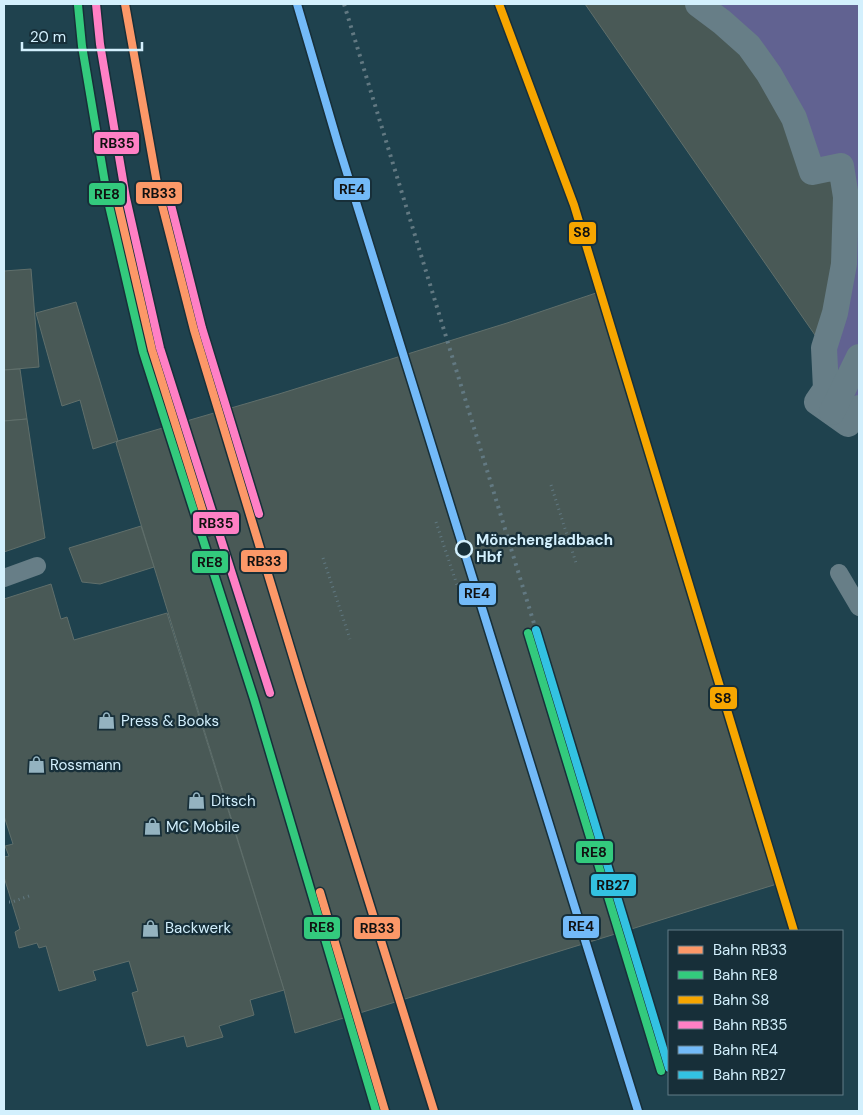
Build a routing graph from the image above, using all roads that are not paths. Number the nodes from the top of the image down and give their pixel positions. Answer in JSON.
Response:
{"nodes":[{"id":1,"x":698,"y":4,"type":"edge"},
{"id":2,"x":859,"y":357,"type":"edge"},
{"id":3,"x":859,"y":408,"type":"edge"},
{"id":4,"x":832,"y":412,"type":"junction"},
{"id":5,"x":37,"y":566,"type":"dead end"},
{"id":6,"x":839,"y":573,"type":"dead end"},
{"id":7,"x":4,"y":578,"type":"edge"},
{"id":8,"x":859,"y":607,"type":"edge"}],
"edges":[{"from":1,"to":4,"type":"street"},
{"from":2,"to":4,"type":"street"},
{"from":3,"to":4,"type":"street"},
{"from":5,"to":7,"type":"lane"},
{"from":6,"to":8,"type":"lane"}]}
